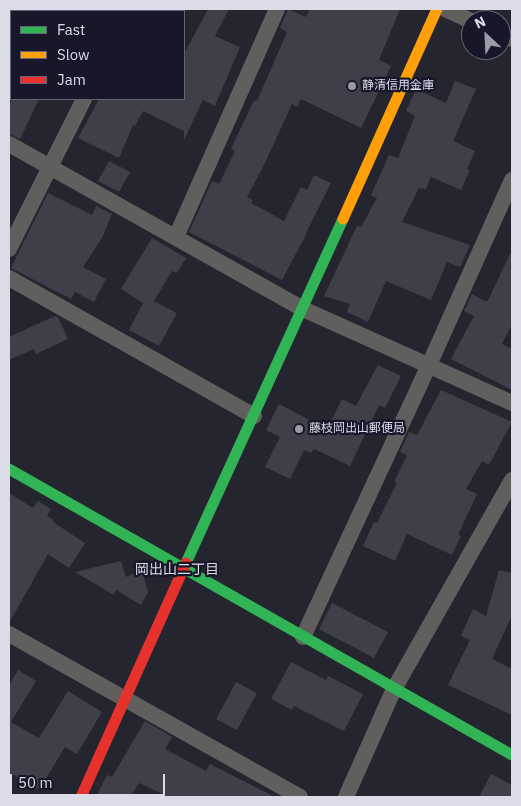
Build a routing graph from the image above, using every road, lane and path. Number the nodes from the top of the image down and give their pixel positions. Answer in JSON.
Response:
{"nodes":[{"id":1,"x":278,"y":9,"type":"edge"},
{"id":2,"x":436,"y":9,"type":"edge"},
{"id":3,"x":445,"y":9,"type":"edge"},
{"id":4,"x":461,"y":16,"type":"edge"},
{"id":5,"x":84,"y":100,"type":"edge"},
{"id":6,"x":9,"y":144,"type":"edge"},
{"id":7,"x":50,"y":167,"type":"junction"},
{"id":8,"x":512,"y":180,"type":"edge"},
{"id":9,"x":176,"y":237,"type":"junction"},
{"id":10,"x":9,"y":249,"type":"edge"},
{"id":11,"x":9,"y":278,"type":"edge"},
{"id":12,"x":303,"y":308,"type":"junction"},
{"id":13,"x":430,"y":365,"type":"junction"},
{"id":14,"x":512,"y":403,"type":"edge"},
{"id":15,"x":254,"y":416,"type":"junction"},
{"id":16,"x":9,"y":469,"type":"edge"},
{"id":17,"x":512,"y":480,"type":"edge"},
{"id":18,"x":184,"y":568,"type":"junction"},
{"id":19,"x":9,"y":634,"type":"edge"},
{"id":20,"x":303,"y":637,"type":"junction"},
{"id":21,"x":394,"y":689,"type":"junction"},
{"id":22,"x":126,"y":700,"type":"junction"},
{"id":23,"x":512,"y":755,"type":"edge"},
{"id":24,"x":81,"y":797,"type":"edge"},
{"id":25,"x":300,"y":797,"type":"edge"},
{"id":26,"x":346,"y":797,"type":"edge"}],
"edges":[{"from":1,"to":9,"type":"street"},
{"from":2,"to":12,"type":"street"},
{"from":3,"to":4,"type":"street"},
{"from":5,"to":7,"type":"street"},
{"from":6,"to":7,"type":"street"},
{"from":7,"to":9,"type":"street"},
{"from":7,"to":10,"type":"street"},
{"from":8,"to":13,"type":"street"},
{"from":9,"to":12,"type":"street"},
{"from":11,"to":15,"type":"street"},
{"from":12,"to":13,"type":"street"},
{"from":12,"to":15,"type":"street"},
{"from":13,"to":14,"type":"street"},
{"from":13,"to":20,"type":"street"},
{"from":15,"to":18,"type":"street"},
{"from":16,"to":18,"type":"street"},
{"from":17,"to":21,"type":"street"},
{"from":18,"to":20,"type":"street"},
{"from":18,"to":22,"type":"street"},
{"from":19,"to":22,"type":"street"},
{"from":20,"to":21,"type":"street"},
{"from":21,"to":23,"type":"street"},
{"from":21,"to":26,"type":"street"},
{"from":22,"to":24,"type":"street"},
{"from":22,"to":25,"type":"street"}]}
